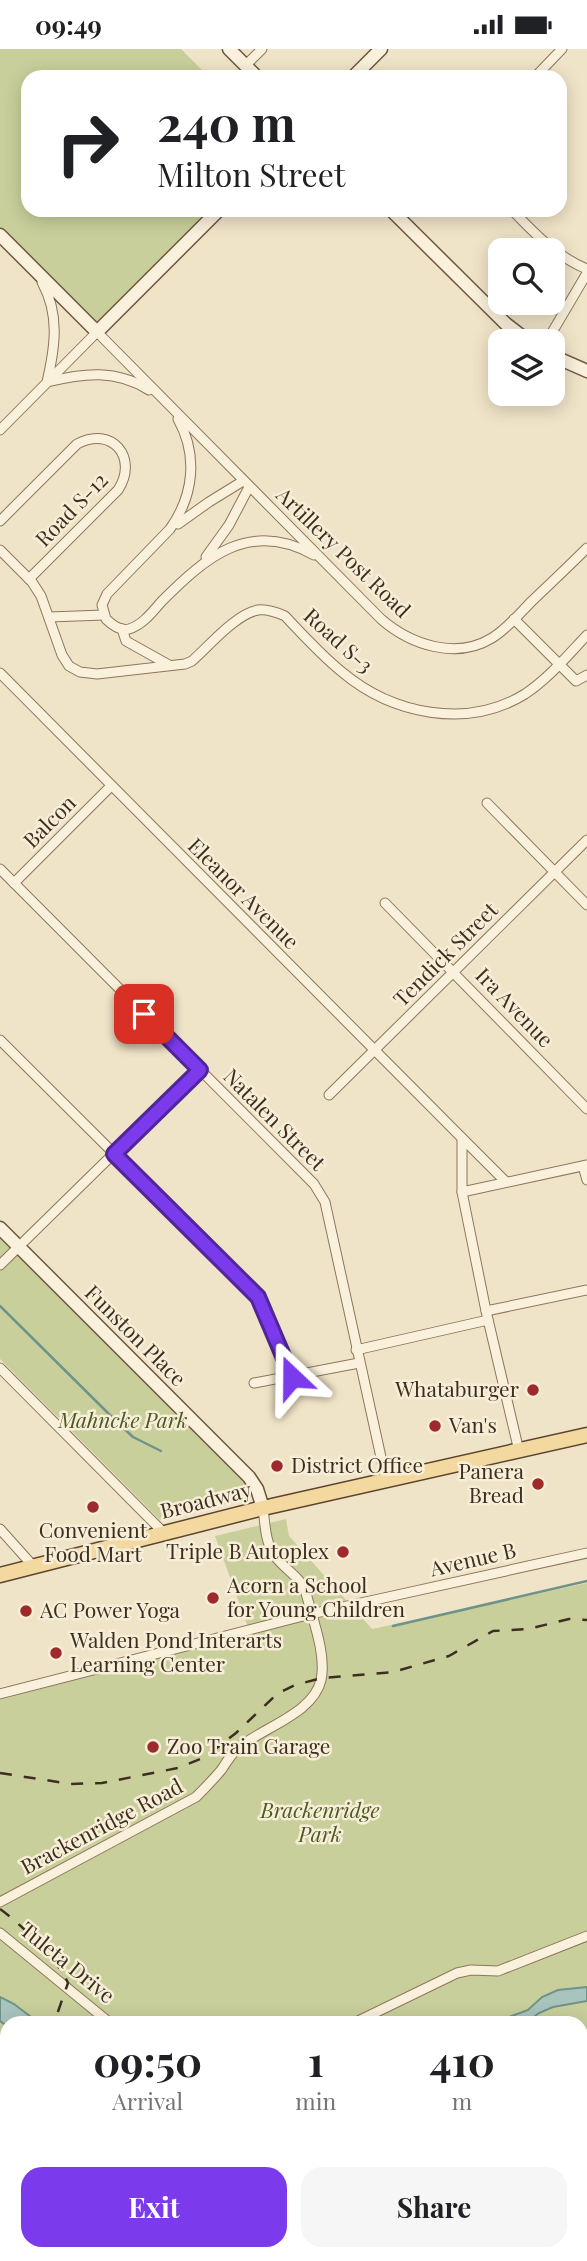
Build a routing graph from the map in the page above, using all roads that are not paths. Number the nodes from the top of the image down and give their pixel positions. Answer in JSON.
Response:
{"nodes":[{"id":1,"x":229,"y":49,"type":"edge"},
{"id":2,"x":262,"y":49,"type":"edge"},
{"id":3,"x":381,"y":49,"type":"edge"},
{"id":4,"x":562,"y":49,"type":"edge"},
{"id":5,"x":245,"y":66,"type":"junction"},
{"id":6,"x":249,"y":70,"type":"edge"},
{"id":7,"x":360,"y":70,"type":"edge"},
{"id":8,"x":542,"y":70,"type":"edge"},
{"id":9,"x":212,"y":217,"type":"edge"},
{"id":10,"x":398,"y":217,"type":"edge"},
{"id":11,"x":519,"y":217,"type":"edge"},
{"id":12,"x":0,"y":235,"type":"edge"},
{"id":13,"x":34,"y":269,"type":"junction"},
{"id":14,"x":587,"y":271,"type":"edge"},
{"id":15,"x":514,"y":329,"type":"edge"},
{"id":16,"x":554,"y":329,"type":"edge"},
{"id":17,"x":97,"y":332,"type":"junction"},
{"id":18,"x":565,"y":361,"type":"edge"},
{"id":19,"x":587,"y":371,"type":"edge"},
{"id":20,"x":47,"y":382,"type":"junction"},
{"id":21,"x":160,"y":396,"type":"junction"},
{"id":22,"x":171,"y":408,"type":"junction"},
{"id":23,"x":0,"y":430,"type":"edge"},
{"id":24,"x":246,"y":484,"type":"junction"},
{"id":25,"x":0,"y":520,"type":"edge"},
{"id":26,"x":170,"y":529,"type":"junction"},
{"id":27,"x":587,"y":548,"type":"edge"},
{"id":28,"x":0,"y":550,"type":"edge"},
{"id":29,"x":322,"y":560,"type":"junction"},
{"id":30,"x":197,"y":567,"type":"junction"},
{"id":31,"x":29,"y":579,"type":"junction"},
{"id":32,"x":104,"y":615,"type":"junction"},
{"id":33,"x":49,"y":617,"type":"junction"},
{"id":34,"x":514,"y":619,"type":"junction"},
{"id":35,"x":122,"y":629,"type":"junction"},
{"id":36,"x":587,"y":635,"type":"edge"},
{"id":37,"x":578,"y":644,"type":"junction"},
{"id":38,"x":587,"y":653,"type":"edge"},
{"id":39,"x":559,"y":663,"type":"junction"},
{"id":40,"x":169,"y":665,"type":"junction"},
{"id":41,"x":0,"y":673,"type":"edge"},
{"id":42,"x":587,"y":675,"type":"edge"},
{"id":43,"x":111,"y":786,"type":"junction"},
{"id":44,"x":487,"y":803,"type":"dead end"},
{"id":45,"x":587,"y":840,"type":"edge"},
{"id":46,"x":0,"y":869,"type":"edge"},
{"id":47,"x":555,"y":872,"type":"junction"},
{"id":48,"x":14,"y":883,"type":"junction"},
{"id":49,"x":385,"y":903,"type":"dead end"},
{"id":50,"x":587,"y":905,"type":"edge"},
{"id":51,"x":454,"y":972,"type":"junction"},
{"id":52,"x":0,"y":1040,"type":"edge"},
{"id":53,"x":375,"y":1050,"type":"junction"},
{"id":54,"x":200,"y":1070,"type":"junction"},
{"id":55,"x":329,"y":1095,"type":"dead end"},
{"id":56,"x":587,"y":1109,"type":"edge"},
{"id":57,"x":462,"y":1138,"type":"junction"},
{"id":58,"x":114,"y":1154,"type":"junction"},
{"id":59,"x":585,"y":1166,"type":"edge"},
{"id":60,"x":587,"y":1180,"type":"edge"},
{"id":61,"x":506,"y":1182,"type":"junction"},
{"id":62,"x":462,"y":1192,"type":"junction"},
{"id":63,"x":0,"y":1228,"type":"edge"},
{"id":64,"x":18,"y":1246,"type":"junction"},
{"id":65,"x":0,"y":1265,"type":"edge"},
{"id":66,"x":587,"y":1290,"type":"edge"},
{"id":67,"x":487,"y":1316,"type":"junction"},
{"id":68,"x":356,"y":1350,"type":"junction"},
{"id":69,"x":359,"y":1363,"type":"junction"},
{"id":70,"x":0,"y":1368,"type":"edge"},
{"id":71,"x":292,"y":1377,"type":"junction"},
{"id":72,"x":254,"y":1383,"type":"dead end"},
{"id":73,"x":587,"y":1435,"type":"edge"},
{"id":74,"x":519,"y":1451,"type":"junction"},
{"id":75,"x":386,"y":1480,"type":"junction"},
{"id":76,"x":263,"y":1508,"type":"junction"},
{"id":77,"x":0,"y":1529,"type":"edge"},
{"id":78,"x":163,"y":1533,"type":"junction"},
{"id":79,"x":587,"y":1552,"type":"edge"},
{"id":80,"x":33,"y":1567,"type":"junction"},
{"id":81,"x":0,"y":1575,"type":"edge"},
{"id":82,"x":311,"y":1614,"type":"junction"},
{"id":83,"x":0,"y":1694,"type":"edge"},
{"id":84,"x":0,"y":1902,"type":"edge"},
{"id":85,"x":0,"y":1933,"type":"edge"},
{"id":86,"x":587,"y":1936,"type":"edge"},
{"id":87,"x":101,"y":2016,"type":"edge"},
{"id":88,"x":368,"y":2016,"type":"edge"}],
"edges":[{"from":1,"to":5,"type":"street"},
{"from":2,"to":5,"type":"street"},
{"from":3,"to":7,"type":"street"},
{"from":4,"to":8,"type":"street"},
{"from":5,"to":6,"type":"street"},
{"from":9,"to":17,"type":"street"},
{"from":10,"to":15,"type":"street"},
{"from":11,"to":14,"type":"street"},
{"from":12,"to":13,"type":"street"},
{"from":13,"to":17,"type":"street"},
{"from":13,"to":20,"type":"street"},
{"from":14,"to":16,"type":"street"},
{"from":17,"to":20,"type":"street"},
{"from":17,"to":21,"type":"street","name":"Artillery Post Road"},
{"from":18,"to":19,"type":"street"},
{"from":20,"to":21,"type":"street","name":"Artillery Post Road"},
{"from":20,"to":23,"type":"street"},
{"from":21,"to":22,"type":"street","name":"Artillery Post Road"},
{"from":22,"to":24,"type":"street","name":"Artillery Post Road"},
{"from":22,"to":26,"type":"street"},
{"from":24,"to":26,"type":"street"},
{"from":24,"to":29,"type":"street","name":"Artillery Post Road"},
{"from":24,"to":30,"type":"street"},
{"from":25,"to":31,"type":"street","name":"Road S-12"},
{"from":26,"to":32,"type":"street"},
{"from":27,"to":34,"type":"street","name":"Artillery Post Road"},
{"from":28,"to":31,"type":"street","name":"Road S-3"},
{"from":29,"to":30,"type":"street"},
{"from":29,"to":34,"type":"street","name":"Artillery Post Road"},
{"from":30,"to":35,"type":"street"},
{"from":31,"to":33,"type":"street","name":"Road S-3"},
{"from":32,"to":33,"type":"street"},
{"from":32,"to":35,"type":"street"},
{"from":33,"to":40,"type":"street","name":"Road S-3"},
{"from":34,"to":39,"type":"street"},
{"from":35,"to":40,"type":"street"},
{"from":36,"to":37,"type":"street","name":"Road S-3"},
{"from":37,"to":38,"type":"street"},
{"from":37,"to":39,"type":"street","name":"Road S-3"},
{"from":39,"to":40,"type":"street","name":"Road S-3"},
{"from":39,"to":42,"type":"street"},
{"from":41,"to":43,"type":"street","name":"Eleanor Avenue"},
{"from":43,"to":48,"type":"street","name":"Balcon"},
{"from":43,"to":53,"type":"street","name":"Eleanor Avenue"},
{"from":44,"to":47,"type":"street"},
{"from":45,"to":47,"type":"street","name":"Tendick Street"},
{"from":46,"to":48,"type":"street","name":"Natalen Street"},
{"from":47,"to":50,"type":"street"},
{"from":47,"to":51,"type":"street","name":"Tendick Street"},
{"from":48,"to":54,"type":"street","name":"Natalen Street"},
{"from":49,"to":51,"type":"street","name":"Ira Avenue"},
{"from":51,"to":53,"type":"street","name":"Tendick Street"},
{"from":51,"to":56,"type":"street","name":"Ira Avenue"},
{"from":52,"to":58,"type":"street"},
{"from":53,"to":55,"type":"street","name":"Tendick Street"},
{"from":53,"to":57,"type":"street","name":"Eleanor Avenue"},
{"from":54,"to":58,"type":"street"},
{"from":54,"to":68,"type":"street","name":"Natalen Street"},
{"from":57,"to":61,"type":"street","name":"Eleanor Avenue"},
{"from":57,"to":62,"type":"street"},
{"from":58,"to":64,"type":"street"},
{"from":58,"to":71,"type":"street"},
{"from":59,"to":60,"type":"street"},
{"from":59,"to":61,"type":"street"},
{"from":61,"to":62,"type":"street"},
{"from":62,"to":67,"type":"street"},
{"from":63,"to":64,"type":"street","name":"Funston Place"},
{"from":64,"to":65,"type":"street"},
{"from":64,"to":76,"type":"street","name":"Funston Place"},
{"from":66,"to":67,"type":"street"},
{"from":67,"to":68,"type":"street"},
{"from":67,"to":74,"type":"street"},
{"from":68,"to":69,"type":"street","name":"Natalen Street"},
{"from":69,"to":71,"type":"street"},
{"from":69,"to":75,"type":"street"},
{"from":70,"to":78,"type":"street"},
{"from":71,"to":72,"type":"street"},
{"from":73,"to":74,"type":"main road","name":"Broadway"},
{"from":74,"to":75,"type":"main road","name":"Broadway"},
{"from":75,"to":76,"type":"main road","name":"Broadway"},
{"from":76,"to":78,"type":"main road","name":"Broadway"},
{"from":76,"to":82,"type":"street","name":"Brackenridge Road"},
{"from":77,"to":80,"type":"street"},
{"from":78,"to":80,"type":"main road","name":"Broadway"},
{"from":79,"to":82,"type":"street","name":"Avenue B"},
{"from":80,"to":81,"type":"main road","name":"Broadway"},
{"from":82,"to":83,"type":"street","name":"Avenue B"},
{"from":82,"to":84,"type":"street","name":"Brackenridge Road"},
{"from":85,"to":87,"type":"street","name":"Tuleta Drive"},
{"from":86,"to":88,"type":"street"}]}
